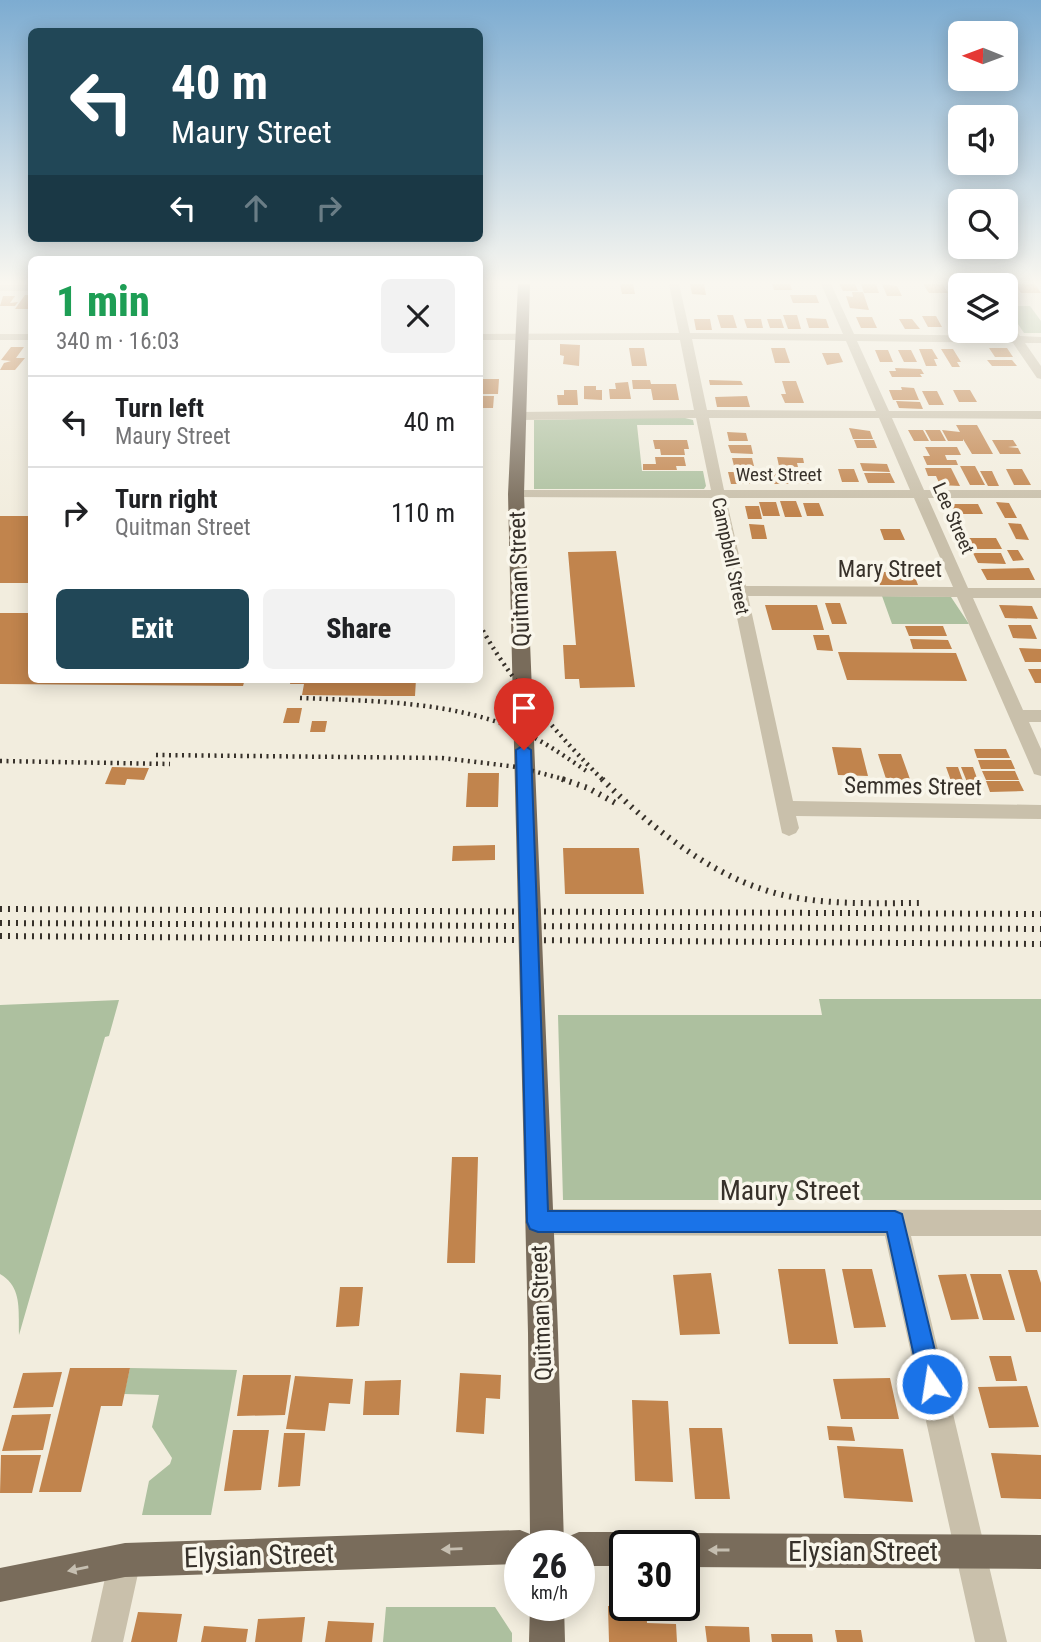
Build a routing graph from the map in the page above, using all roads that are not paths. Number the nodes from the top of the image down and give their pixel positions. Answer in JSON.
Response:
{"nodes":[{"id":1,"x":522,"y":361,"type":"edge"},
{"id":2,"x":690,"y":361,"type":"edge"},
{"id":3,"x":860,"y":361,"type":"edge"},
{"id":4,"x":702,"y":414,"type":"junction"},
{"id":5,"x":885,"y":415,"type":"junction"},
{"id":6,"x":1041,"y":415,"type":"edge"},
{"id":7,"x":520,"y":416,"type":"junction"},
{"id":8,"x":718,"y":493,"type":"junction"},
{"id":9,"x":516,"y":494,"type":"junction"},
{"id":10,"x":920,"y":494,"type":"junction"},
{"id":11,"x":1041,"y":494,"type":"edge"},
{"id":12,"x":738,"y":591,"type":"junction"},
{"id":13,"x":964,"y":592,"type":"junction"},
{"id":14,"x":1041,"y":593,"type":"edge"},
{"id":15,"x":1018,"y":716,"type":"junction"},
{"id":16,"x":1041,"y":716,"type":"edge"},
{"id":17,"x":1041,"y":769,"type":"edge"},
{"id":18,"x":785,"y":808,"type":"junction"},
{"id":19,"x":1041,"y":812,"type":"edge"},
{"id":20,"x":789,"y":828,"type":"dead end"},
{"id":21,"x":538,"y":1222,"type":"junction"},
{"id":22,"x":895,"y":1222,"type":"junction"},
{"id":23,"x":1041,"y":1223,"type":"edge"},
{"id":24,"x":547,"y":1530,"type":"edge"},
{"id":25,"x":504,"y":1548,"type":"edge"},
{"id":26,"x":700,"y":1550,"type":"edge"},
{"id":27,"x":970,"y":1551,"type":"junction"},
{"id":28,"x":1041,"y":1552,"type":"edge"},
{"id":29,"x":125,"y":1560,"type":"junction"},
{"id":30,"x":0,"y":1586,"type":"edge"},
{"id":31,"x":547,"y":1621,"type":"edge"},
{"id":32,"x":107,"y":1642,"type":"edge"},
{"id":33,"x":547,"y":1642,"type":"edge"},
{"id":34,"x":991,"y":1642,"type":"edge"}],
"edges":[{"from":1,"to":7,"type":"main road","name":"Quitman Street"},
{"from":2,"to":4,"type":"street","name":"Campbell Street"},
{"from":3,"to":5,"type":"street","name":"Lee Street"},
{"from":4,"to":5,"type":"street"},
{"from":4,"to":7,"type":"street"},
{"from":4,"to":8,"type":"street","name":"Campbell Street"},
{"from":5,"to":6,"type":"street"},
{"from":5,"to":10,"type":"street","name":"Lee Street"},
{"from":7,"to":9,"type":"main road","name":"Quitman Street"},
{"from":8,"to":9,"type":"street","name":"West Street"},
{"from":8,"to":10,"type":"street","name":"West Street"},
{"from":8,"to":12,"type":"street","name":"Campbell Street"},
{"from":9,"to":21,"type":"main road","name":"Quitman Street"},
{"from":10,"to":11,"type":"street","name":"West Street"},
{"from":10,"to":13,"type":"street","name":"Lee Street"},
{"from":12,"to":13,"type":"street","name":"Mary Street"},
{"from":12,"to":18,"type":"street","name":"Campbell Street"},
{"from":13,"to":14,"type":"street","name":"Mary Street"},
{"from":13,"to":15,"type":"street","name":"Lee Street"},
{"from":15,"to":16,"type":"street"},
{"from":15,"to":17,"type":"street","name":"Lee Street"},
{"from":18,"to":19,"type":"street","name":"Semmes Street"},
{"from":18,"to":20,"type":"street","name":"Campbell Street"},
{"from":21,"to":22,"type":"street","name":"Maury Street"},
{"from":21,"to":24,"type":"main road","name":"Quitman Street"},
{"from":22,"to":23,"type":"street","name":"Maury Street"},
{"from":22,"to":27,"type":"street"},
{"from":25,"to":29,"type":"main road","name":"Elysian Street","one_way":true},
{"from":27,"to":26,"type":"main road","name":"Elysian Street","one_way":true},
{"from":27,"to":28,"type":"main road","name":"Elysian Street"},
{"from":27,"to":34,"type":"street"},
{"from":29,"to":30,"type":"main road","name":"Elysian Street","one_way":true},
{"from":29,"to":32,"type":"street"},
{"from":31,"to":33,"type":"main road"}]}
